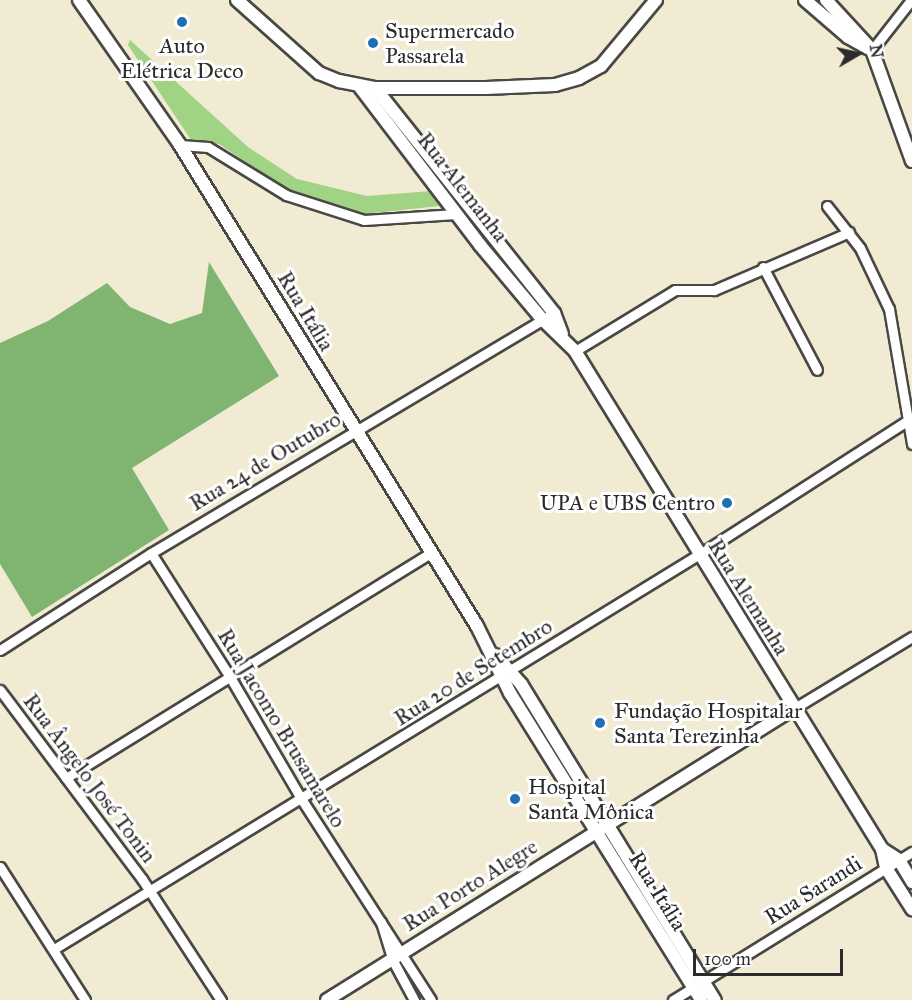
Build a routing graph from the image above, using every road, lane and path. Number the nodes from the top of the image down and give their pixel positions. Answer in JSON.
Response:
{"nodes":[{"id":1,"x":79,"y":0,"type":"edge"},
{"id":2,"x":237,"y":0,"type":"edge"},
{"id":3,"x":656,"y":0,"type":"edge"},
{"id":4,"x":805,"y":0,"type":"edge"},
{"id":5,"x":826,"y":0,"type":"edge"},
{"id":6,"x":911,"y":0,"type":"edge"},
{"id":7,"x":872,"y":50,"type":"junction"},
{"id":8,"x":367,"y":87,"type":"junction"},
{"id":9,"x":180,"y":145,"type":"junction"},
{"id":10,"x":912,"y":161,"type":"edge"},
{"id":11,"x":827,"y":206,"type":"dead end"},
{"id":12,"x":456,"y":214,"type":"junction"},
{"id":13,"x":849,"y":232,"type":"junction"},
{"id":14,"x":763,"y":267,"type":"junction"},
{"id":15,"x":554,"y":313,"type":"junction"},
{"id":16,"x":542,"y":319,"type":"junction"},
{"id":17,"x":563,"y":336,"type":"junction"},
{"id":18,"x":575,"y":351,"type":"junction"},
{"id":19,"x":817,"y":370,"type":"dead end"},
{"id":20,"x":907,"y":421,"type":"junction"},
{"id":21,"x":354,"y":430,"type":"junction"},
{"id":22,"x":912,"y":444,"type":"edge"},
{"id":23,"x":432,"y":552,"type":"junction"},
{"id":24,"x":151,"y":553,"type":"junction"},
{"id":25,"x":698,"y":555,"type":"junction"},
{"id":26,"x":912,"y":637,"type":"edge"},
{"id":27,"x":0,"y":650,"type":"edge"},
{"id":28,"x":506,"y":674,"type":"junction"},
{"id":29,"x":230,"y":677,"type":"junction"},
{"id":30,"x":0,"y":690,"type":"edge"},
{"id":31,"x":793,"y":709,"type":"junction"},
{"id":32,"x":66,"y":777,"type":"junction"},
{"id":33,"x":302,"y":801,"type":"junction"},
{"id":34,"x":602,"y":828,"type":"junction"},
{"id":35,"x":882,"y":849,"type":"junction"},
{"id":36,"x":912,"y":852,"type":"edge"},
{"id":37,"x":898,"y":860,"type":"junction"},
{"id":38,"x":0,"y":867,"type":"edge"},
{"id":39,"x":886,"y":868,"type":"junction"},
{"id":40,"x":912,"y":882,"type":"edge"},
{"id":41,"x":150,"y":890,"type":"junction"},
{"id":42,"x":912,"y":909,"type":"edge"},
{"id":43,"x":54,"y":949,"type":"junction"},
{"id":44,"x":397,"y":955,"type":"junction"},
{"id":45,"x":698,"y":984,"type":"junction"},
{"id":46,"x":85,"y":1000,"type":"edge"},
{"id":47,"x":221,"y":1000,"type":"edge"},
{"id":48,"x":327,"y":1000,"type":"edge"},
{"id":49,"x":414,"y":1000,"type":"edge"},
{"id":50,"x":431,"y":1000,"type":"edge"},
{"id":51,"x":673,"y":1000,"type":"edge"},
{"id":52,"x":701,"y":1000,"type":"edge"},
{"id":53,"x":715,"y":1000,"type":"edge"}],
"edges":[{"from":1,"to":9,"type":"main road","name":"Rua Itália"},
{"from":2,"to":8,"type":"main road"},
{"from":3,"to":8,"type":"main road"},
{"from":4,"to":7,"type":"main road"},
{"from":5,"to":7,"type":"main road"},
{"from":6,"to":7,"type":"street"},
{"from":7,"to":10,"type":"main road"},
{"from":8,"to":12,"type":"main road","name":"Rua Alemanha"},
{"from":8,"to":15,"type":"main road","name":"Rua Alemanha"},
{"from":9,"to":12,"type":"street"},
{"from":9,"to":21,"type":"main road","name":"Rua Itália"},
{"from":11,"to":13,"type":"street"},
{"from":12,"to":16,"type":"main road","name":"Rua Alemanha"},
{"from":13,"to":14,"type":"street"},
{"from":13,"to":20,"type":"street"},
{"from":14,"to":18,"type":"street"},
{"from":14,"to":19,"type":"street"},
{"from":15,"to":16,"type":"street","name":"Rua 24 de Outubro"},
{"from":15,"to":17,"type":"main road","name":"Rua Alemanha"},
{"from":16,"to":17,"type":"main road","name":"Rua Alemanha"},
{"from":16,"to":21,"type":"street","name":"Rua 24 de Outubro"},
{"from":17,"to":18,"type":"main road","name":"Rua Alemanha"},
{"from":18,"to":25,"type":"main road","name":"Rua Alemanha"},
{"from":20,"to":22,"type":"street"},
{"from":20,"to":25,"type":"street","name":"Rua 20 de Setembro"},
{"from":21,"to":23,"type":"main road","name":"Rua Itália"},
{"from":21,"to":24,"type":"street","name":"Rua 24 de Outubro"},
{"from":23,"to":28,"type":"main road","name":"Rua Itália"},
{"from":23,"to":29,"type":"street"},
{"from":24,"to":27,"type":"street","name":"Rua 24 de Outubro"},
{"from":24,"to":29,"type":"street","name":"Rua Jacomo Brusamarelo"},
{"from":25,"to":28,"type":"street","name":"Rua 20 de Setembro"},
{"from":25,"to":31,"type":"main road","name":"Rua Alemanha"},
{"from":26,"to":31,"type":"street","name":"Rua Porto Alegre"},
{"from":28,"to":33,"type":"street","name":"Rua 20 de Setembro"},
{"from":28,"to":34,"type":"main road","name":"Rua Itália"},
{"from":29,"to":32,"type":"street"},
{"from":29,"to":33,"type":"street","name":"Rua Jacomo Brusamarelo"},
{"from":30,"to":32,"type":"street","name":"Rua Ângelo José Tonin"},
{"from":31,"to":34,"type":"main road","name":"Rua Porto Alegre"},
{"from":31,"to":35,"type":"main road","name":"Rua Alemanha"},
{"from":32,"to":41,"type":"street","name":"Rua Ângelo José Tonin"},
{"from":33,"to":41,"type":"street","name":"Rua 20 de Setembro"},
{"from":33,"to":44,"type":"street","name":"Rua Jacomo Brusamarelo"},
{"from":34,"to":44,"type":"main road","name":"Rua Porto Alegre"},
{"from":34,"to":45,"type":"main road","name":"Rua Itália"},
{"from":35,"to":37,"type":"main road","name":"Rua Alemanha"},
{"from":35,"to":39,"type":"main road","name":"Rua Alemanha"},
{"from":36,"to":37,"type":"street","name":"Rua Sarandi"},
{"from":37,"to":39,"type":"street","name":"Rua Sarandi"},
{"from":37,"to":40,"type":"main road","name":"Rua Alemanha"},
{"from":38,"to":43,"type":"street"},
{"from":39,"to":42,"type":"main road","name":"Rua Alemanha"},
{"from":39,"to":45,"type":"street","name":"Rua Sarandi"},
{"from":41,"to":43,"type":"street","name":"Rua 20 de Setembro"},
{"from":41,"to":47,"type":"street","name":"Rua Ângelo José Tonin"},
{"from":43,"to":46,"type":"street"},
{"from":44,"to":48,"type":"main road","name":"Rua Porto Alegre"},
{"from":44,"to":49,"type":"street"},
{"from":44,"to":50,"type":"street"},
{"from":45,"to":51,"type":"street","name":"Rua Sarandi"},
{"from":45,"to":52,"type":"main road","name":"Rua Itália"},
{"from":45,"to":53,"type":"main road","name":"Rua Itália"}]}
